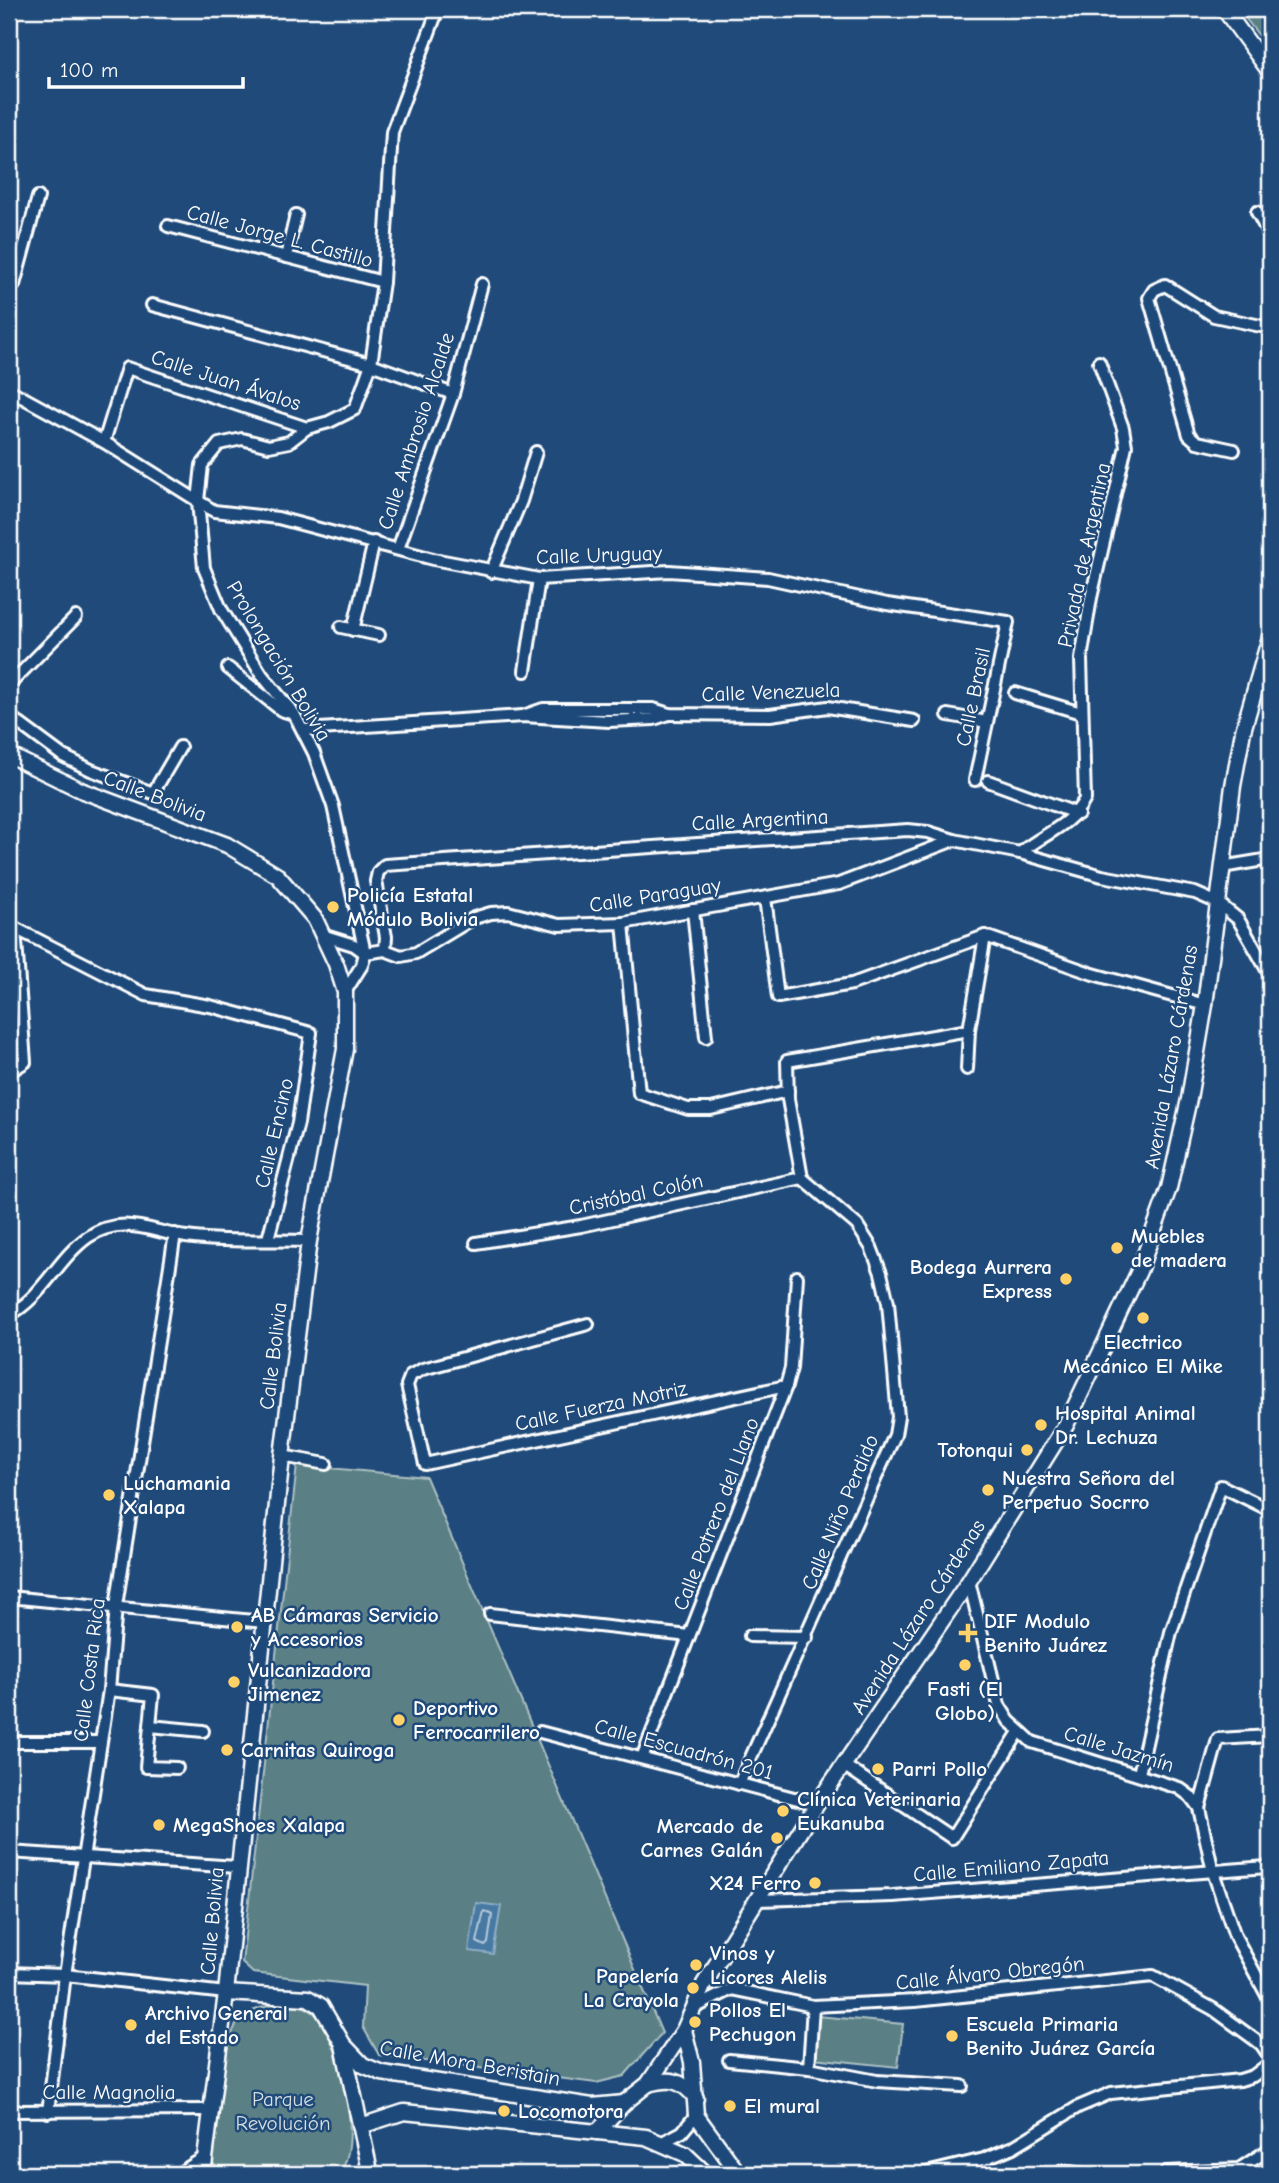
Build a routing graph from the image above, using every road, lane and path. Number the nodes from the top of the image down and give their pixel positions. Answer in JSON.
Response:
{"nodes":[{"id":1,"x":438,"y":9,"type":"edge"},
{"id":2,"x":1224,"y":9,"type":"edge"},
{"id":3,"x":1270,"y":72,"type":"edge"},
{"id":4,"x":38,"y":197,"type":"dead end"},
{"id":5,"x":1257,"y":212,"type":"dead end"},
{"id":6,"x":296,"y":215,"type":"dead end"},
{"id":7,"x":168,"y":226,"type":"dead end"},
{"id":8,"x":1270,"y":236,"type":"edge"},
{"id":9,"x":286,"y":257,"type":"junction"},
{"id":10,"x":383,"y":282,"type":"junction"},
{"id":11,"x":482,"y":284,"type":"dead end"},
{"id":12,"x":12,"y":286,"type":"edge"},
{"id":13,"x":152,"y":305,"type":"dead end"},
{"id":14,"x":1270,"y":328,"type":"edge"},
{"id":15,"x":1098,"y":362,"type":"dead end"},
{"id":16,"x":371,"y":364,"type":"junction"},
{"id":17,"x":9,"y":390,"type":"edge"},
{"id":18,"x":453,"y":394,"type":"junction"},
{"id":19,"x":307,"y":428,"type":"junction"},
{"id":20,"x":104,"y":442,"type":"junction"},
{"id":21,"x":1234,"y":450,"type":"dead end"},
{"id":22,"x":536,"y":452,"type":"dead end"},
{"id":23,"x":198,"y":501,"type":"junction"},
{"id":24,"x":374,"y":542,"type":"junction"},
{"id":25,"x":398,"y":549,"type":"junction"},
{"id":26,"x":491,"y":572,"type":"junction"},
{"id":27,"x":539,"y":579,"type":"junction"},
{"id":28,"x":76,"y":617,"type":"dead end"},
{"id":29,"x":1008,"y":622,"type":"joint"},
{"id":30,"x":341,"y":627,"type":"dead end"},
{"id":31,"x":353,"y":630,"type":"junction"},
{"id":32,"x":379,"y":635,"type":"dead end"},
{"id":33,"x":1270,"y":636,"type":"edge"},
{"id":34,"x":229,"y":668,"type":"dead end"},
{"id":35,"x":525,"y":671,"type":"dead end"},
{"id":36,"x":9,"y":685,"type":"edge"},
{"id":37,"x":1015,"y":694,"type":"dead end"},
{"id":38,"x":1081,"y":713,"type":"junction"},
{"id":39,"x":294,"y":714,"type":"junction"},
{"id":40,"x":948,"y":715,"type":"dead end"},
{"id":41,"x":9,"y":716,"type":"edge"},
{"id":42,"x":914,"y":721,"type":"dead end"},
{"id":43,"x":987,"y":722,"type":"junction"},
{"id":44,"x":304,"y":730,"type":"junction"},
{"id":45,"x":180,"y":747,"type":"dead end"},
{"id":46,"x":9,"y":755,"type":"edge"},
{"id":47,"x":91,"y":770,"type":"junction"},
{"id":48,"x":975,"y":780,"type":"dead end"},
{"id":49,"x":988,"y":780,"type":"dead end"},
{"id":50,"x":83,"y":791,"type":"junction"},
{"id":51,"x":1077,"y":814,"type":"junction"},
{"id":52,"x":954,"y":841,"type":"junction"},
{"id":53,"x":1020,"y":853,"type":"junction"},
{"id":54,"x":1270,"y":859,"type":"edge"},
{"id":55,"x":1222,"y":867,"type":"junction"},
{"id":56,"x":765,"y":898,"type":"junction"},
{"id":57,"x":1218,"y":903,"type":"junction"},
{"id":58,"x":693,"y":910,"type":"junction"},
{"id":59,"x":623,"y":923,"type":"junction"},
{"id":60,"x":12,"y":927,"type":"edge"},
{"id":61,"x":323,"y":935,"type":"junction"},
{"id":62,"x":985,"y":936,"type":"junction"},
{"id":63,"x":385,"y":950,"type":"junction"},
{"id":64,"x":365,"y":953,"type":"junction"},
{"id":65,"x":1270,"y":975,"type":"edge"},
{"id":66,"x":345,"y":992,"type":"junction"},
{"id":67,"x":1205,"y":1005,"type":"junction"},
{"id":68,"x":969,"y":1030,"type":"junction"},
{"id":69,"x":706,"y":1037,"type":"dead end"},
{"id":70,"x":967,"y":1069,"type":"dead end"},
{"id":71,"x":9,"y":1072,"type":"edge"},
{"id":72,"x":788,"y":1091,"type":"junction"},
{"id":73,"x":802,"y":1178,"type":"junction"},
{"id":74,"x":175,"y":1234,"type":"junction"},
{"id":75,"x":268,"y":1239,"type":"junction"},
{"id":76,"x":309,"y":1241,"type":"junction"},
{"id":77,"x":476,"y":1243,"type":"dead end"},
{"id":78,"x":797,"y":1277,"type":"dead end"},
{"id":79,"x":9,"y":1315,"type":"edge"},
{"id":80,"x":589,"y":1324,"type":"dead end"},
{"id":81,"x":786,"y":1385,"type":"junction"},
{"id":82,"x":282,"y":1456,"type":"junction"},
{"id":83,"x":326,"y":1464,"type":"dead end"},
{"id":84,"x":1270,"y":1510,"type":"edge"},
{"id":85,"x":969,"y":1581,"type":"junction"},
{"id":86,"x":9,"y":1597,"type":"edge"},
{"id":87,"x":116,"y":1606,"type":"junction"},
{"id":88,"x":490,"y":1614,"type":"dead end"},
{"id":89,"x":264,"y":1622,"type":"junction"},
{"id":90,"x":690,"y":1636,"type":"junction"},
{"id":91,"x":750,"y":1636,"type":"dead end"},
{"id":92,"x":807,"y":1637,"type":"junction"},
{"id":93,"x":109,"y":1690,"type":"junction"},
{"id":94,"x":150,"y":1726,"type":"junction"},
{"id":95,"x":203,"y":1731,"type":"dead end"},
{"id":96,"x":540,"y":1732,"type":"dead end"},
{"id":97,"x":1019,"y":1732,"type":"junction"},
{"id":98,"x":1270,"y":1736,"type":"edge"},
{"id":99,"x":9,"y":1742,"type":"edge"},
{"id":100,"x":100,"y":1742,"type":"junction"},
{"id":101,"x":642,"y":1758,"type":"junction"},
{"id":102,"x":845,"y":1766,"type":"junction"},
{"id":103,"x":177,"y":1768,"type":"dead end"},
{"id":104,"x":1139,"y":1774,"type":"junction"},
{"id":105,"x":739,"y":1784,"type":"junction"},
{"id":106,"x":817,"y":1804,"type":"junction"},
{"id":107,"x":1199,"y":1808,"type":"junction"},
{"id":108,"x":9,"y":1852,"type":"edge"},
{"id":109,"x":83,"y":1858,"type":"junction"},
{"id":110,"x":237,"y":1867,"type":"junction"},
{"id":111,"x":1268,"y":1867,"type":"dead end"},
{"id":112,"x":1213,"y":1872,"type":"junction"},
{"id":113,"x":757,"y":1900,"type":"junction"},
{"id":114,"x":229,"y":1963,"type":"junction"},
{"id":115,"x":9,"y":1973,"type":"edge"},
{"id":116,"x":65,"y":1975,"type":"junction"},
{"id":117,"x":226,"y":1993,"type":"junction"},
{"id":118,"x":259,"y":1995,"type":"junction"},
{"id":119,"x":1270,"y":2001,"type":"edge"},
{"id":120,"x":813,"y":2006,"type":"junction"},
{"id":121,"x":692,"y":2008,"type":"junction"},
{"id":122,"x":223,"y":2018,"type":"junction"},
{"id":123,"x":684,"y":2030,"type":"junction"},
{"id":124,"x":343,"y":2043,"type":"junction"},
{"id":125,"x":1270,"y":2057,"type":"edge"},
{"id":126,"x":729,"y":2060,"type":"dead end"},
{"id":127,"x":1270,"y":2063,"type":"edge"},
{"id":128,"x":809,"y":2068,"type":"junction"},
{"id":129,"x":648,"y":2084,"type":"junction"},
{"id":130,"x":962,"y":2085,"type":"dead end"},
{"id":131,"x":696,"y":2098,"type":"junction"},
{"id":132,"x":624,"y":2103,"type":"junction"},
{"id":133,"x":210,"y":2110,"type":"junction"},
{"id":134,"x":9,"y":2111,"type":"edge"},
{"id":135,"x":48,"y":2112,"type":"junction"},
{"id":136,"x":696,"y":2115,"type":"junction"},
{"id":137,"x":360,"y":2126,"type":"junction"},
{"id":138,"x":597,"y":2132,"type":"junction"},
{"id":139,"x":663,"y":2142,"type":"junction"},
{"id":140,"x":1270,"y":2149,"type":"edge"},
{"id":141,"x":205,"y":2157,"type":"junction"},
{"id":142,"x":725,"y":2159,"type":"junction"},
{"id":143,"x":1062,"y":2171,"type":"dead end"},
{"id":144,"x":368,"y":2172,"type":"edge"},
{"id":145,"x":1166,"y":2173,"type":"edge"},
{"id":146,"x":178,"y":2174,"type":"edge"},
{"id":147,"x":203,"y":2174,"type":"edge"},
{"id":148,"x":706,"y":2174,"type":"edge"},
{"id":149,"x":718,"y":2174,"type":"edge"},
{"id":150,"x":739,"y":2174,"type":"edge"},
{"id":151,"x":922,"y":2174,"type":"edge"},
{"id":152,"x":1084,"y":2174,"type":"edge"}],
"edges":[{"from":1,"to":10,"type":"street","name":"Prolongación Bolivia"},
{"from":2,"to":3,"type":"main road"},
{"from":4,"to":12,"type":"street"},
{"from":5,"to":8,"type":"street"},
{"from":6,"to":9,"type":"street"},
{"from":7,"to":9,"type":"street","name":"Calle Jorge L. Castillo"},
{"from":9,"to":10,"type":"street","name":"Calle Jorge L. Castillo"},
{"from":10,"to":16,"type":"street","name":"Prolongación Bolivia"},
{"from":11,"to":18,"type":"street","name":"Calle Ambrosio Alcalde"},
{"from":13,"to":16,"type":"street"},
{"from":14,"to":21,"type":"street"},
{"from":15,"to":38,"type":"street","name":"Privada de Argentina"},
{"from":16,"to":18,"type":"street"},
{"from":16,"to":19,"type":"street","name":"Prolongación Bolivia"},
{"from":17,"to":20,"type":"street","name":"Calle Uruguay"},
{"from":18,"to":25,"type":"street","name":"Calle Ambrosio Alcalde"},
{"from":19,"to":20,"type":"street","name":"Calle Juan Ávalos"},
{"from":19,"to":23,"type":"street","name":"Prolongación Bolivia"},
{"from":20,"to":23,"type":"street","name":"Calle Uruguay"},
{"from":22,"to":26,"type":"street"},
{"from":23,"to":24,"type":"street","name":"Calle Uruguay"},
{"from":23,"to":39,"type":"street","name":"Prolongación Bolivia"},
{"from":24,"to":25,"type":"street","name":"Calle Uruguay"},
{"from":24,"to":31,"type":"street"},
{"from":25,"to":26,"type":"street","name":"Calle Uruguay"},
{"from":26,"to":27,"type":"street","name":"Calle Uruguay"},
{"from":27,"to":29,"type":"street","name":"Calle Uruguay"},
{"from":27,"to":35,"type":"street"},
{"from":28,"to":36,"type":"street"},
{"from":29,"to":43,"type":"street","name":"Calle Brasil"},
{"from":30,"to":31,"type":"street"},
{"from":31,"to":32,"type":"street"},
{"from":33,"to":55,"type":"main road","name":"Avenida Lázaro Cárdenas"},
{"from":34,"to":39,"type":"street"},
{"from":37,"to":38,"type":"street"},
{"from":38,"to":51,"type":"street","name":"Privada de Argentina"},
{"from":39,"to":44,"type":"street","name":"Prolongación Bolivia"},
{"from":40,"to":43,"type":"street"},
{"from":41,"to":47,"type":"street"},
{"from":42,"to":44,"type":"street","name":"Calle Venezuela"},
{"from":43,"to":48,"type":"street","name":"Calle Brasil"},
{"from":44,"to":64,"type":"street","name":"Prolongación Bolivia"},
{"from":45,"to":47,"type":"street"},
{"from":46,"to":50,"type":"main road","name":"Calle Bolivia"},
{"from":47,"to":50,"type":"street"},
{"from":49,"to":51,"type":"street"},
{"from":50,"to":61,"type":"main road","name":"Calle Bolivia"},
{"from":51,"to":53,"type":"street"},
{"from":52,"to":53,"type":"street","name":"Calle Argentina"},
{"from":52,"to":56,"type":"street","name":"Calle Paraguay"},
{"from":52,"to":63,"type":"street","name":"Calle Argentina"},
{"from":53,"to":57,"type":"street","name":"Calle Argentina"},
{"from":54,"to":55,"type":"street"},
{"from":55,"to":57,"type":"main road","name":"Avenida Lázaro Cárdenas"},
{"from":56,"to":58,"type":"street","name":"Calle Paraguay"},
{"from":56,"to":62,"type":"street"},
{"from":57,"to":65,"type":"street"},
{"from":57,"to":67,"type":"main road","name":"Avenida Lázaro Cárdenas"},
{"from":58,"to":59,"type":"street","name":"Calle Paraguay"},
{"from":58,"to":69,"type":"street"},
{"from":59,"to":63,"type":"street","name":"Calle Paraguay"},
{"from":59,"to":72,"type":"street"},
{"from":60,"to":71,"type":"street"},
{"from":60,"to":75,"type":"street","name":"Calle Encino"},
{"from":61,"to":64,"type":"street"},
{"from":61,"to":66,"type":"main road","name":"Calle Bolivia"},
{"from":62,"to":67,"type":"street"},
{"from":62,"to":68,"type":"street"},
{"from":63,"to":64,"type":"street","name":"Calle Paraguay"},
{"from":64,"to":66,"type":"street"},
{"from":66,"to":76,"type":"main road","name":"Calle Bolivia"},
{"from":67,"to":85,"type":"main road","name":"Avenida Lázaro Cárdenas"},
{"from":68,"to":70,"type":"street"},
{"from":68,"to":72,"type":"street"},
{"from":72,"to":73,"type":"street"},
{"from":73,"to":77,"type":"street","name":"Cristóbal Colón"},
{"from":73,"to":92,"type":"street","name":"Calle Niño Perdido"},
{"from":74,"to":75,"type":"street"},
{"from":74,"to":79,"type":"street"},
{"from":74,"to":87,"type":"street","name":"Calle Costa Rica"},
{"from":75,"to":76,"type":"street"},
{"from":76,"to":82,"type":"main road","name":"Calle Bolivia"},
{"from":78,"to":81,"type":"street","name":"Calle Potrero del Llano"},
{"from":80,"to":81,"type":"street","name":"Calle Fuerza Motriz"},
{"from":81,"to":90,"type":"street","name":"Calle Potrero del Llano"},
{"from":82,"to":83,"type":"street"},
{"from":82,"to":89,"type":"main road","name":"Calle Bolivia"},
{"from":84,"to":104,"type":"street"},
{"from":85,"to":97,"type":"street","name":"Calle Jazmín"},
{"from":85,"to":102,"type":"main road","name":"Avenida Lázaro Cárdenas"},
{"from":86,"to":87,"type":"street"},
{"from":87,"to":89,"type":"street"},
{"from":87,"to":93,"type":"street","name":"Calle Costa Rica"},
{"from":88,"to":90,"type":"street"},
{"from":89,"to":110,"type":"main road","name":"Calle Bolivia"},
{"from":90,"to":101,"type":"street","name":"Calle Potrero del Llano"},
{"from":91,"to":92,"type":"street"},
{"from":92,"to":105,"type":"street","name":"Calle Niño Perdido"},
{"from":93,"to":94,"type":"street"},
{"from":93,"to":100,"type":"street","name":"Calle Costa Rica"},
{"from":94,"to":95,"type":"street"},
{"from":94,"to":103,"type":"street"},
{"from":96,"to":101,"type":"street","name":"Calle Escuadrón 201"},
{"from":97,"to":102,"type":"street"},
{"from":97,"to":104,"type":"street","name":"Calle Jazmín"},
{"from":98,"to":107,"type":"street"},
{"from":99,"to":100,"type":"street"},
{"from":100,"to":109,"type":"street","name":"Calle Costa Rica"},
{"from":101,"to":105,"type":"street","name":"Calle Escuadrón 201"},
{"from":102,"to":106,"type":"main road","name":"Avenida Lázaro Cárdenas"},
{"from":104,"to":107,"type":"street","name":"Calle Jazmín"},
{"from":105,"to":106,"type":"street","name":"Calle Escuadrón 201"},
{"from":106,"to":113,"type":"main road","name":"Avenida Lázaro Cárdenas"},
{"from":107,"to":112,"type":"street"},
{"from":108,"to":109,"type":"street"},
{"from":109,"to":110,"type":"street"},
{"from":109,"to":116,"type":"street","name":"Calle Costa Rica"},
{"from":110,"to":114,"type":"main road","name":"Calle Bolivia"},
{"from":111,"to":112,"type":"street","name":"Calle Emiliano Zapata"},
{"from":112,"to":113,"type":"street","name":"Calle Emiliano Zapata"},
{"from":112,"to":119,"type":"street"},
{"from":113,"to":121,"type":"main road","name":"Avenida Lázaro Cárdenas"},
{"from":114,"to":117,"type":"main road","name":"Calle Bolivia"},
{"from":114,"to":118,"type":"main road"},
{"from":115,"to":116,"type":"street"},
{"from":116,"to":117,"type":"street"},
{"from":116,"to":135,"type":"street","name":"Calle Costa Rica"},
{"from":117,"to":118,"type":"main road","name":"Calle Mora Beristain"},
{"from":117,"to":122,"type":"main road","name":"Calle Bolivia"},
{"from":118,"to":122,"type":"main road"},
{"from":118,"to":124,"type":"main road","name":"Calle Mora Beristain"},
{"from":120,"to":121,"type":"street","name":"Calle Álvaro Obregón"},
{"from":120,"to":125,"type":"street","name":"Calle Álvaro Obregón"},
{"from":120,"to":128,"type":"street"},
{"from":121,"to":123,"type":"main road","name":"Avenida Lázaro Cárdenas"},
{"from":122,"to":133,"type":"main road","name":"Calle Bolivia"},
{"from":123,"to":129,"type":"main road","name":"Avenida Lázaro Cárdenas"},
{"from":123,"to":131,"type":"main road"},
{"from":124,"to":132,"type":"main road","name":"Calle Mora Beristain"},
{"from":124,"to":137,"type":"main road"},
{"from":126,"to":128,"type":"street"},
{"from":127,"to":151,"type":"street"},
{"from":128,"to":130,"type":"street"},
{"from":129,"to":131,"type":"main road"},
{"from":129,"to":132,"type":"main road"},
{"from":131,"to":136,"type":"main road"},
{"from":132,"to":138,"type":"main road"},
{"from":133,"to":135,"type":"street","name":"Calle Magnolia"},
{"from":133,"to":141,"type":"main road","name":"Calle Bolivia"},
{"from":134,"to":135,"type":"street","name":"Calle Magnolia"},
{"from":136,"to":139,"type":"street"},
{"from":136,"to":142,"type":"main road"},
{"from":137,"to":138,"type":"main road"},
{"from":137,"to":144,"type":"main road"},
{"from":138,"to":139,"type":"main road"},
{"from":139,"to":148,"type":"main road"},
{"from":140,"to":145,"type":"street"},
{"from":141,"to":146,"type":"street"},
{"from":141,"to":147,"type":"main road","name":"Calle Bolivia"},
{"from":142,"to":149,"type":"main road"},
{"from":142,"to":150,"type":"main road"},
{"from":143,"to":152,"type":"street"}]}
